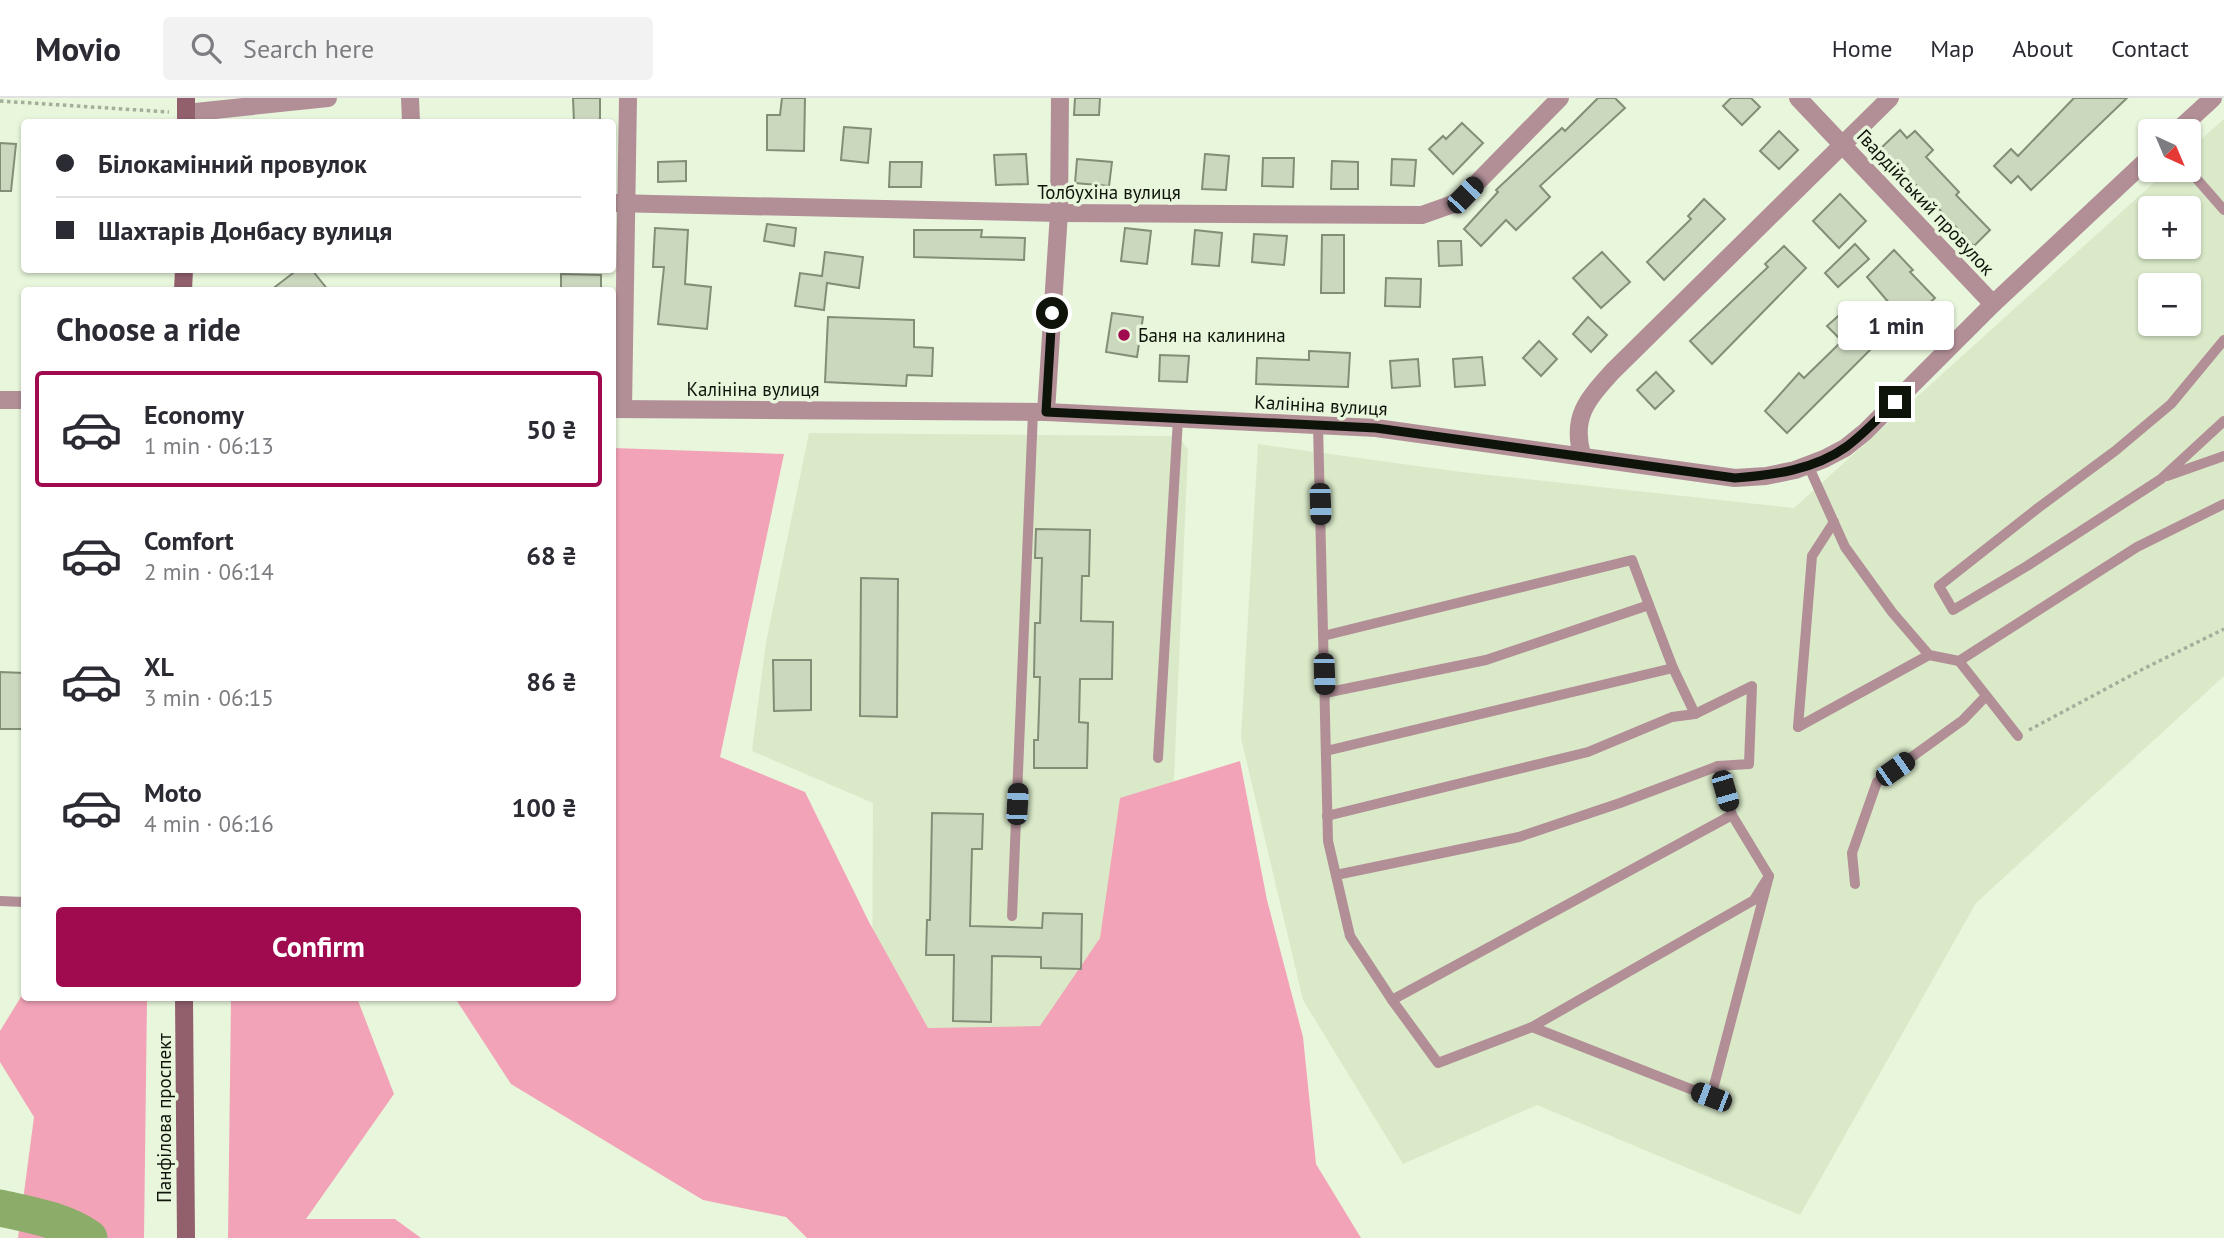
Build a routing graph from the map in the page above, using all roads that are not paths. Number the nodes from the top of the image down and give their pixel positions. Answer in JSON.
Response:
{"nodes":[{"id":1,"x":328,"y":98,"type":"edge"},
{"id":2,"x":410,"y":98,"type":"edge"},
{"id":3,"x":628,"y":98,"type":"edge"},
{"id":4,"x":1060,"y":98,"type":"edge"},
{"id":5,"x":1560,"y":98,"type":"edge"},
{"id":6,"x":1798,"y":98,"type":"edge"},
{"id":7,"x":1890,"y":98,"type":"edge"},
{"id":8,"x":2213,"y":98,"type":"edge"},
{"id":9,"x":186,"y":111,"type":"edge"},
{"id":10,"x":411,"y":119,"type":"edge"},
{"id":11,"x":2191,"y":119,"type":"edge"},
{"id":12,"x":1843,"y":144,"type":"junction"},
{"id":13,"x":2138,"y":168,"type":"edge"},
{"id":14,"x":2200,"y":182,"type":"edge"},
{"id":15,"x":619,"y":204,"type":"edge"},
{"id":16,"x":2224,"y":210,"type":"edge"},
{"id":17,"x":1059,"y":214,"type":"junction"},
{"id":18,"x":1993,"y":304,"type":"junction"},
{"id":19,"x":2224,"y":340,"type":"edge"},
{"id":20,"x":0,"y":400,"type":"edge"},
{"id":21,"x":21,"y":400,"type":"edge"},
{"id":22,"x":617,"y":409,"type":"edge"},
{"id":23,"x":1039,"y":412,"type":"junction"},
{"id":24,"x":1178,"y":419,"type":"junction"},
{"id":25,"x":2224,"y":421,"type":"edge"},
{"id":26,"x":1318,"y":425,"type":"junction"},
{"id":27,"x":1582,"y":455,"type":"junction"},
{"id":28,"x":2224,"y":456,"type":"edge"},
{"id":29,"x":1808,"y":465,"type":"junction"},
{"id":30,"x":2161,"y":479,"type":"junction"},
{"id":31,"x":2224,"y":504,"type":"edge"},
{"id":32,"x":1834,"y":522,"type":"junction"},
{"id":33,"x":1649,"y":606,"type":"junction"},
{"id":34,"x":1323,"y":636,"type":"junction"},
{"id":35,"x":1929,"y":655,"type":"junction"},
{"id":36,"x":1959,"y":661,"type":"junction"},
{"id":37,"x":1673,"y":668,"type":"junction"},
{"id":38,"x":1325,"y":693,"type":"junction"},
{"id":39,"x":1986,"y":696,"type":"junction"},
{"id":40,"x":1695,"y":714,"type":"junction"},
{"id":41,"x":2018,"y":736,"type":"road end"},
{"id":42,"x":1326,"y":751,"type":"junction"},
{"id":43,"x":1158,"y":758,"type":"dead end"},
{"id":44,"x":1718,"y":766,"type":"junction"},
{"id":45,"x":1732,"y":815,"type":"junction"},
{"id":46,"x":1328,"y":816,"type":"junction"},
{"id":47,"x":1336,"y":875,"type":"junction"},
{"id":48,"x":1769,"y":876,"type":"junction"},
{"id":49,"x":1855,"y":884,"type":"dead end"},
{"id":50,"x":0,"y":901,"type":"edge"},
{"id":51,"x":21,"y":902,"type":"edge"},
{"id":52,"x":1012,"y":916,"type":"dead end"},
{"id":53,"x":1392,"y":1000,"type":"junction"},
{"id":54,"x":184,"y":1001,"type":"edge"},
{"id":55,"x":1532,"y":1027,"type":"junction"},
{"id":56,"x":186,"y":1238,"type":"edge"}],
"edges":[{"from":1,"to":9,"type":"street"},
{"from":2,"to":10,"type":"street"},
{"from":3,"to":15,"type":"street"},
{"from":4,"to":17,"type":"street"},
{"from":5,"to":17,"type":"street","name":"Толбухіна вулиця"},
{"from":6,"to":12,"type":"street","name":"Гвардійський провулок"},
{"from":7,"to":12,"type":"street"},
{"from":8,"to":11,"type":"street"},
{"from":12,"to":18,"type":"street","name":"Гвардійський провулок"},
{"from":12,"to":27,"type":"street"},
{"from":13,"to":18,"type":"street","name":"Калініна вулиця"},
{"from":14,"to":16,"type":"lane"},
{"from":15,"to":17,"type":"street","name":"Толбухіна вулиця"},
{"from":15,"to":22,"type":"street"},
{"from":17,"to":23,"type":"street"},
{"from":18,"to":29,"type":"street","name":"Калініна вулиця"},
{"from":19,"to":30,"type":"lane"},
{"from":20,"to":21,"type":"street"},
{"from":22,"to":23,"type":"street","name":"Калініна вулиця"},
{"from":23,"to":24,"type":"street","name":"Калініна вулиця"},
{"from":23,"to":52,"type":"lane"},
{"from":24,"to":26,"type":"street","name":"Калініна вулиця"},
{"from":24,"to":43,"type":"lane"},
{"from":25,"to":30,"type":"lane"},
{"from":26,"to":27,"type":"street","name":"Калініна вулиця"},
{"from":26,"to":34,"type":"lane"},
{"from":27,"to":29,"type":"street","name":"Калініна вулиця"},
{"from":28,"to":30,"type":"lane"},
{"from":29,"to":32,"type":"lane"},
{"from":31,"to":36,"type":"lane"},
{"from":32,"to":35,"type":"lane"},
{"from":32,"to":35,"type":"lane"},
{"from":33,"to":34,"type":"lane"},
{"from":33,"to":37,"type":"lane"},
{"from":33,"to":38,"type":"lane"},
{"from":34,"to":38,"type":"lane"},
{"from":35,"to":36,"type":"lane"},
{"from":36,"to":39,"type":"lane"},
{"from":37,"to":40,"type":"lane"},
{"from":37,"to":42,"type":"lane"},
{"from":38,"to":42,"type":"lane"},
{"from":39,"to":41,"type":"lane"},
{"from":39,"to":49,"type":"lane"},
{"from":40,"to":44,"type":"lane"},
{"from":40,"to":46,"type":"lane"},
{"from":42,"to":46,"type":"lane"},
{"from":44,"to":45,"type":"lane"},
{"from":44,"to":47,"type":"lane"},
{"from":45,"to":48,"type":"lane"},
{"from":45,"to":53,"type":"lane"},
{"from":46,"to":47,"type":"lane"},
{"from":47,"to":53,"type":"lane"},
{"from":48,"to":55,"type":"lane"},
{"from":48,"to":55,"type":"lane"},
{"from":50,"to":51,"type":"lane"},
{"from":53,"to":55,"type":"lane"},
{"from":54,"to":56,"type":"main road","name":"Панфілова проспект"}]}
